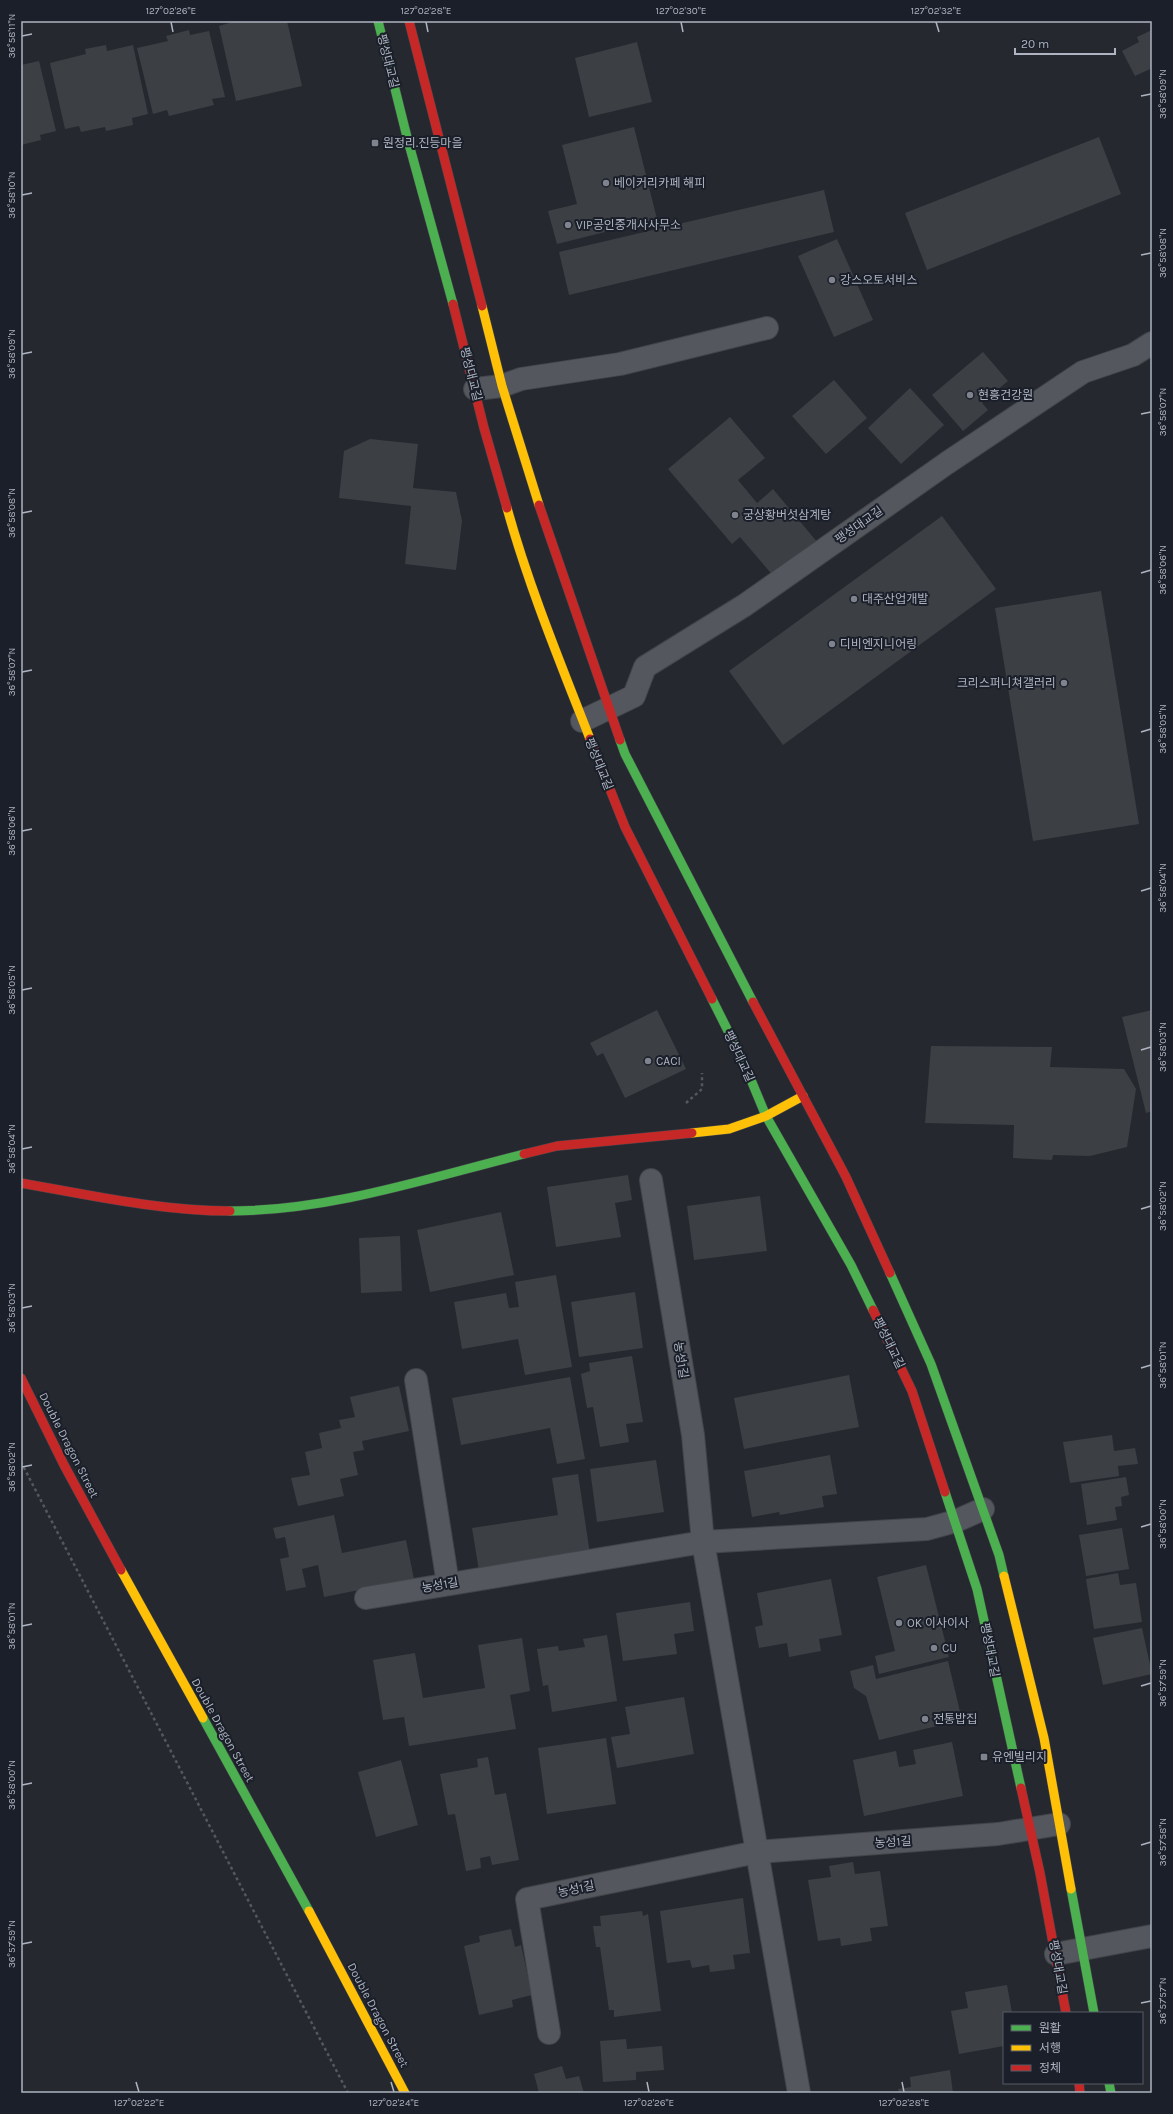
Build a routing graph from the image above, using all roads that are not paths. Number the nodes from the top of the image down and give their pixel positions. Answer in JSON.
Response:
{"nodes":[{"id":1,"x":378,"y":21,"type":"edge"},
{"id":2,"x":409,"y":21,"type":"edge"},
{"id":3,"x":767,"y":328,"type":"dead end"},
{"id":4,"x":1152,"y":343,"type":"edge"},
{"id":5,"x":502,"y":386,"type":"junction"},
{"id":6,"x":475,"y":389,"type":"junction"},
{"id":7,"x":609,"y":708,"type":"junction"},
{"id":8,"x":582,"y":721,"type":"junction"},
{"id":9,"x":803,"y":1096,"type":"junction"},
{"id":10,"x":766,"y":1116,"type":"junction"},
{"id":11,"x":651,"y":1180,"type":"dead end"},
{"id":12,"x":21,"y":1183,"type":"edge"},
{"id":13,"x":21,"y":1378,"type":"edge"},
{"id":14,"x":416,"y":1380,"type":"dead end"},
{"id":15,"x":983,"y":1509,"type":"junction"},
{"id":16,"x":956,"y":1521,"type":"junction"},
{"id":17,"x":703,"y":1542,"type":"junction"},
{"id":18,"x":448,"y":1584,"type":"junction"},
{"id":19,"x":366,"y":1598,"type":"dead end"},
{"id":20,"x":1059,"y":1824,"type":"junction"},
{"id":21,"x":1029,"y":1830,"type":"junction"},
{"id":22,"x":757,"y":1852,"type":"junction"},
{"id":23,"x":1152,"y":1936,"type":"edge"},
{"id":24,"x":1081,"y":1948,"type":"junction"},
{"id":25,"x":1056,"y":1954,"type":"junction"},
{"id":26,"x":1066,"y":2012,"type":"edge"},
{"id":27,"x":1094,"y":2012,"type":"edge"},
{"id":28,"x":549,"y":2034,"type":"dead end"},
{"id":29,"x":405,"y":2093,"type":"edge"},
{"id":30,"x":799,"y":2093,"type":"edge"}],
"edges":[{"from":1,"to":6,"type":"main road","name":"팽성대교길"},
{"from":2,"to":5,"type":"main road"},
{"from":3,"to":5,"type":"street"},
{"from":4,"to":7,"type":"street","name":"팽성대교길"},
{"from":5,"to":6,"type":"street"},
{"from":5,"to":7,"type":"main road"},
{"from":6,"to":8,"type":"main road","name":"팽성대교길"},
{"from":7,"to":8,"type":"street","name":"팽성대교길"},
{"from":7,"to":9,"type":"main road"},
{"from":8,"to":10,"type":"main road","name":"팽성대교길"},
{"from":9,"to":10,"type":"main road"},
{"from":9,"to":15,"type":"main road"},
{"from":10,"to":12,"type":"main road"},
{"from":10,"to":16,"type":"main road","name":"팽성대교길"},
{"from":11,"to":17,"type":"street","name":"농성1길"},
{"from":13,"to":29,"type":"main road","name":"Double Dragon Street"},
{"from":14,"to":18,"type":"street"},
{"from":15,"to":16,"type":"street","name":"농성1길"},
{"from":15,"to":20,"type":"main road"},
{"from":16,"to":17,"type":"street","name":"농성1길"},
{"from":16,"to":21,"type":"main road","name":"팽성대교길"},
{"from":17,"to":18,"type":"street","name":"농성1길"},
{"from":17,"to":22,"type":"street","name":"농성1길"},
{"from":18,"to":19,"type":"street","name":"농성1길"},
{"from":20,"to":21,"type":"street","name":"농성1길"},
{"from":20,"to":24,"type":"main road"},
{"from":21,"to":22,"type":"street","name":"농성1길"},
{"from":21,"to":25,"type":"main road","name":"팽성대교길"},
{"from":22,"to":28,"type":"street","name":"농성1길"},
{"from":22,"to":30,"type":"street","name":"농성1길"},
{"from":23,"to":24,"type":"street"},
{"from":24,"to":25,"type":"street"},
{"from":24,"to":27,"type":"main road"},
{"from":25,"to":26,"type":"main road","name":"팽성대교길"}]}
